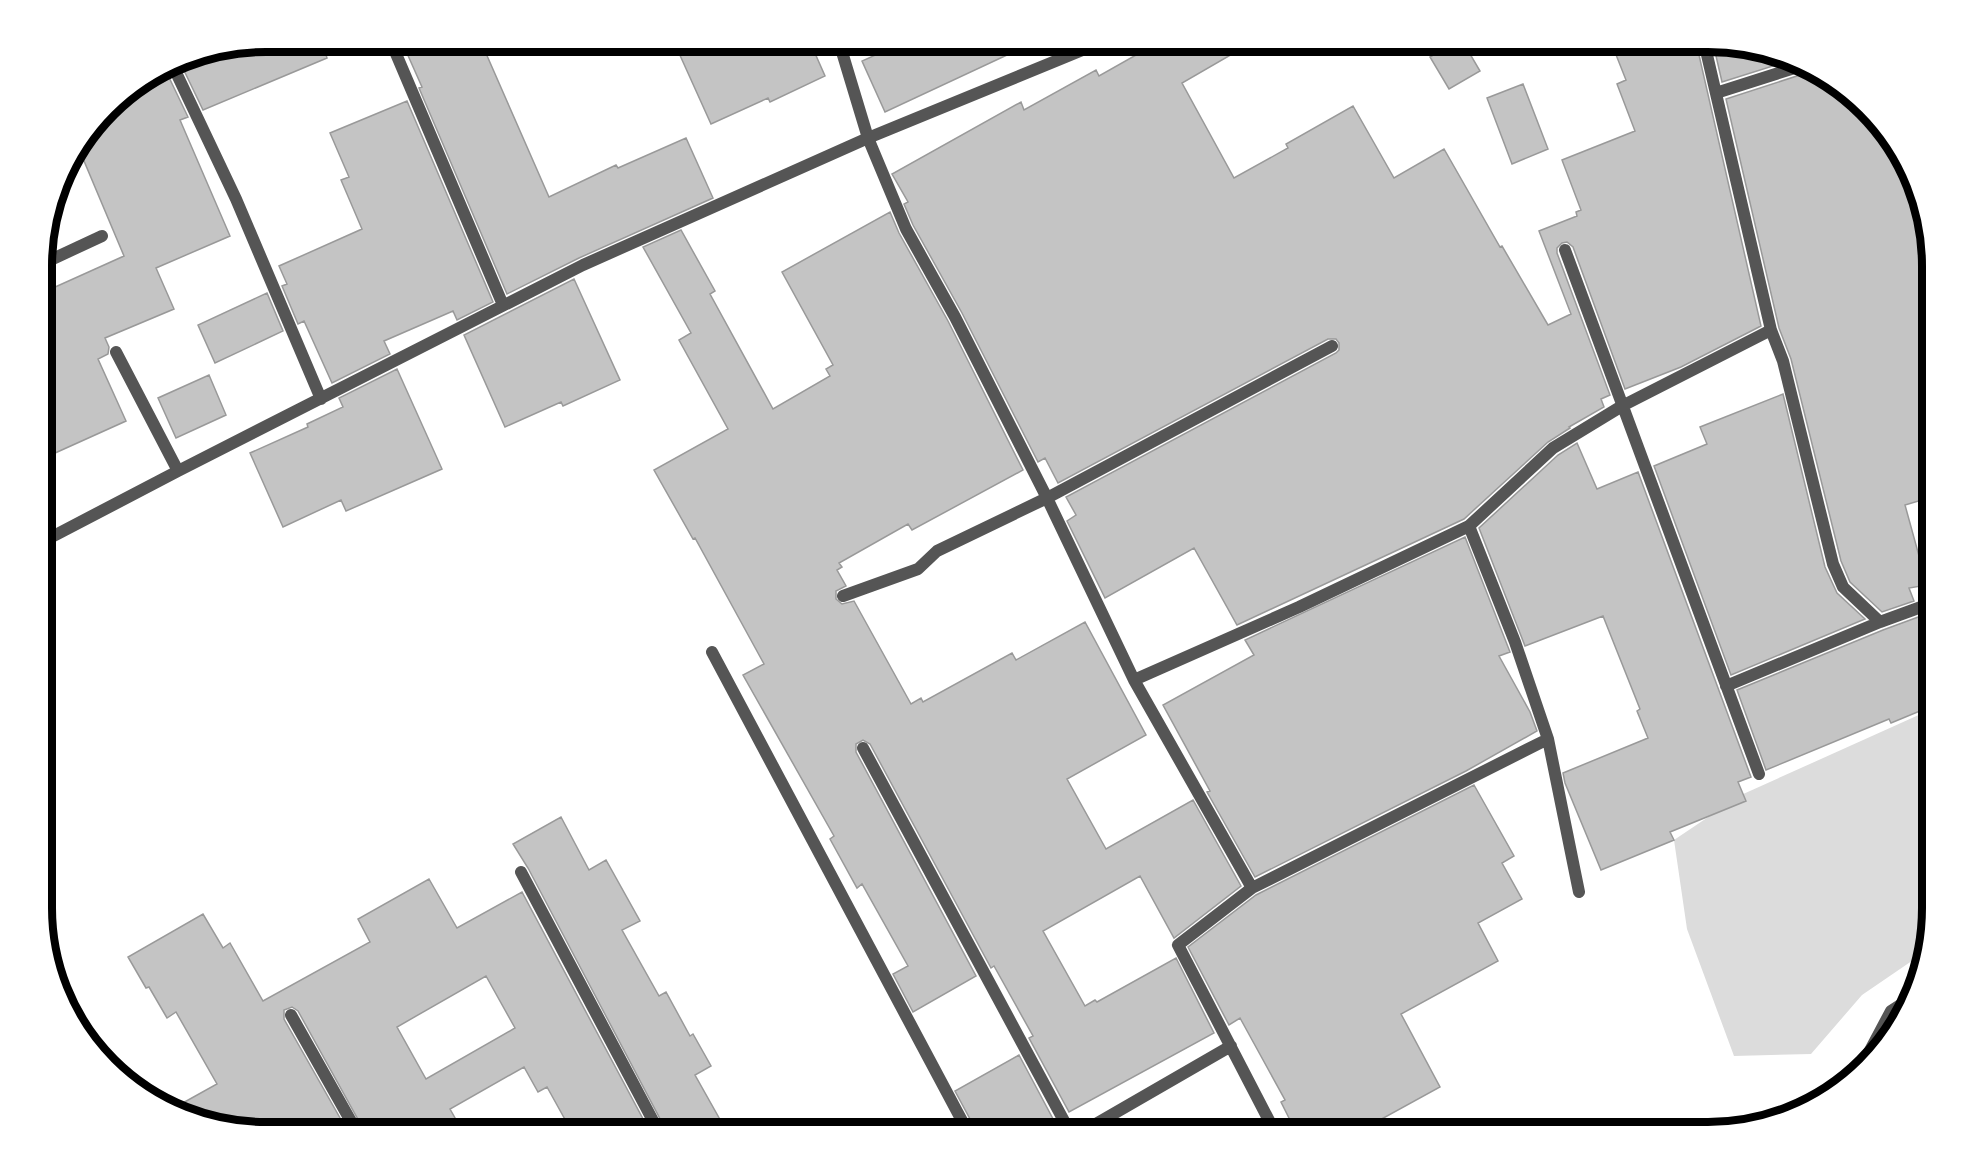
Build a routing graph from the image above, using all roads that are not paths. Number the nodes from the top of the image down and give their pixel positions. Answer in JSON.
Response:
{"nodes":[{"id":1,"x":395,"y":52,"type":"edge"},
{"id":2,"x":842,"y":52,"type":"edge"},
{"id":3,"x":1078,"y":52,"type":"edge"},
{"id":4,"x":1706,"y":52,"type":"edge"},
{"id":5,"x":1792,"y":70,"type":"edge"},
{"id":6,"x":176,"y":73,"type":"edge"},
{"id":7,"x":1716,"y":93,"type":"junction"},
{"id":8,"x":868,"y":138,"type":"junction"},
{"id":9,"x":102,"y":236,"type":"dead end"},
{"id":10,"x":1565,"y":250,"type":"dead end"},
{"id":11,"x":52,"y":259,"type":"edge"},
{"id":12,"x":503,"y":305,"type":"junction"},
{"id":13,"x":1772,"y":330,"type":"junction"},
{"id":14,"x":1332,"y":346,"type":"dead end"},
{"id":15,"x":116,"y":352,"type":"dead end"},
{"id":16,"x":321,"y":399,"type":"junction"},
{"id":17,"x":1622,"y":406,"type":"junction"},
{"id":18,"x":178,"y":471,"type":"junction"},
{"id":19,"x":1047,"y":498,"type":"junction"},
{"id":20,"x":1469,"y":526,"type":"junction"},
{"id":21,"x":52,"y":537,"type":"edge"},
{"id":22,"x":843,"y":596,"type":"dead end"},
{"id":23,"x":1922,"y":607,"type":"edge"},
{"id":24,"x":1880,"y":622,"type":"junction"},
{"id":25,"x":712,"y":652,"type":"dead end"},
{"id":26,"x":1134,"y":680,"type":"junction"},
{"id":27,"x":1726,"y":686,"type":"junction"},
{"id":28,"x":1548,"y":739,"type":"junction"},
{"id":29,"x":863,"y":748,"type":"dead end"},
{"id":30,"x":1759,"y":774,"type":"dead end"},
{"id":31,"x":520,"y":872,"type":"dead end"},
{"id":32,"x":1252,"y":888,"type":"junction"},
{"id":33,"x":1579,"y":892,"type":"dead end"},
{"id":34,"x":1897,"y":1007,"type":"edge"},
{"id":35,"x":291,"y":1015,"type":"dead end"},
{"id":36,"x":1874,"y":1041,"type":"edge"},
{"id":37,"x":1231,"y":1046,"type":"junction"},
{"id":38,"x":351,"y":1122,"type":"edge"},
{"id":39,"x":654,"y":1122,"type":"edge"},
{"id":40,"x":964,"y":1122,"type":"edge"},
{"id":41,"x":1065,"y":1122,"type":"edge"},
{"id":42,"x":1099,"y":1122,"type":"edge"},
{"id":43,"x":1270,"y":1122,"type":"edge"}],
"edges":[{"from":1,"to":12,"type":"street"},
{"from":2,"to":8,"type":"street"},
{"from":3,"to":8,"type":"street"},
{"from":4,"to":7,"type":"street"},
{"from":5,"to":7,"type":"street"},
{"from":6,"to":16,"type":"street"},
{"from":7,"to":13,"type":"street"},
{"from":8,"to":12,"type":"street"},
{"from":8,"to":19,"type":"street"},
{"from":9,"to":11,"type":"street"},
{"from":10,"to":17,"type":"street"},
{"from":12,"to":16,"type":"street"},
{"from":13,"to":17,"type":"street"},
{"from":13,"to":24,"type":"street"},
{"from":14,"to":19,"type":"street"},
{"from":15,"to":18,"type":"street"},
{"from":16,"to":18,"type":"street"},
{"from":17,"to":20,"type":"street"},
{"from":17,"to":27,"type":"street"},
{"from":18,"to":21,"type":"street"},
{"from":19,"to":22,"type":"street"},
{"from":19,"to":26,"type":"street"},
{"from":20,"to":26,"type":"street"},
{"from":20,"to":28,"type":"street"},
{"from":23,"to":24,"type":"street"},
{"from":24,"to":27,"type":"street"},
{"from":25,"to":40,"type":"street"},
{"from":26,"to":32,"type":"street"},
{"from":27,"to":30,"type":"street"},
{"from":28,"to":32,"type":"street"},
{"from":28,"to":33,"type":"street"},
{"from":29,"to":41,"type":"street"},
{"from":31,"to":39,"type":"street"},
{"from":32,"to":37,"type":"street"},
{"from":34,"to":36,"type":"street"},
{"from":35,"to":38,"type":"street"},
{"from":37,"to":42,"type":"street"},
{"from":37,"to":43,"type":"street"}]}
